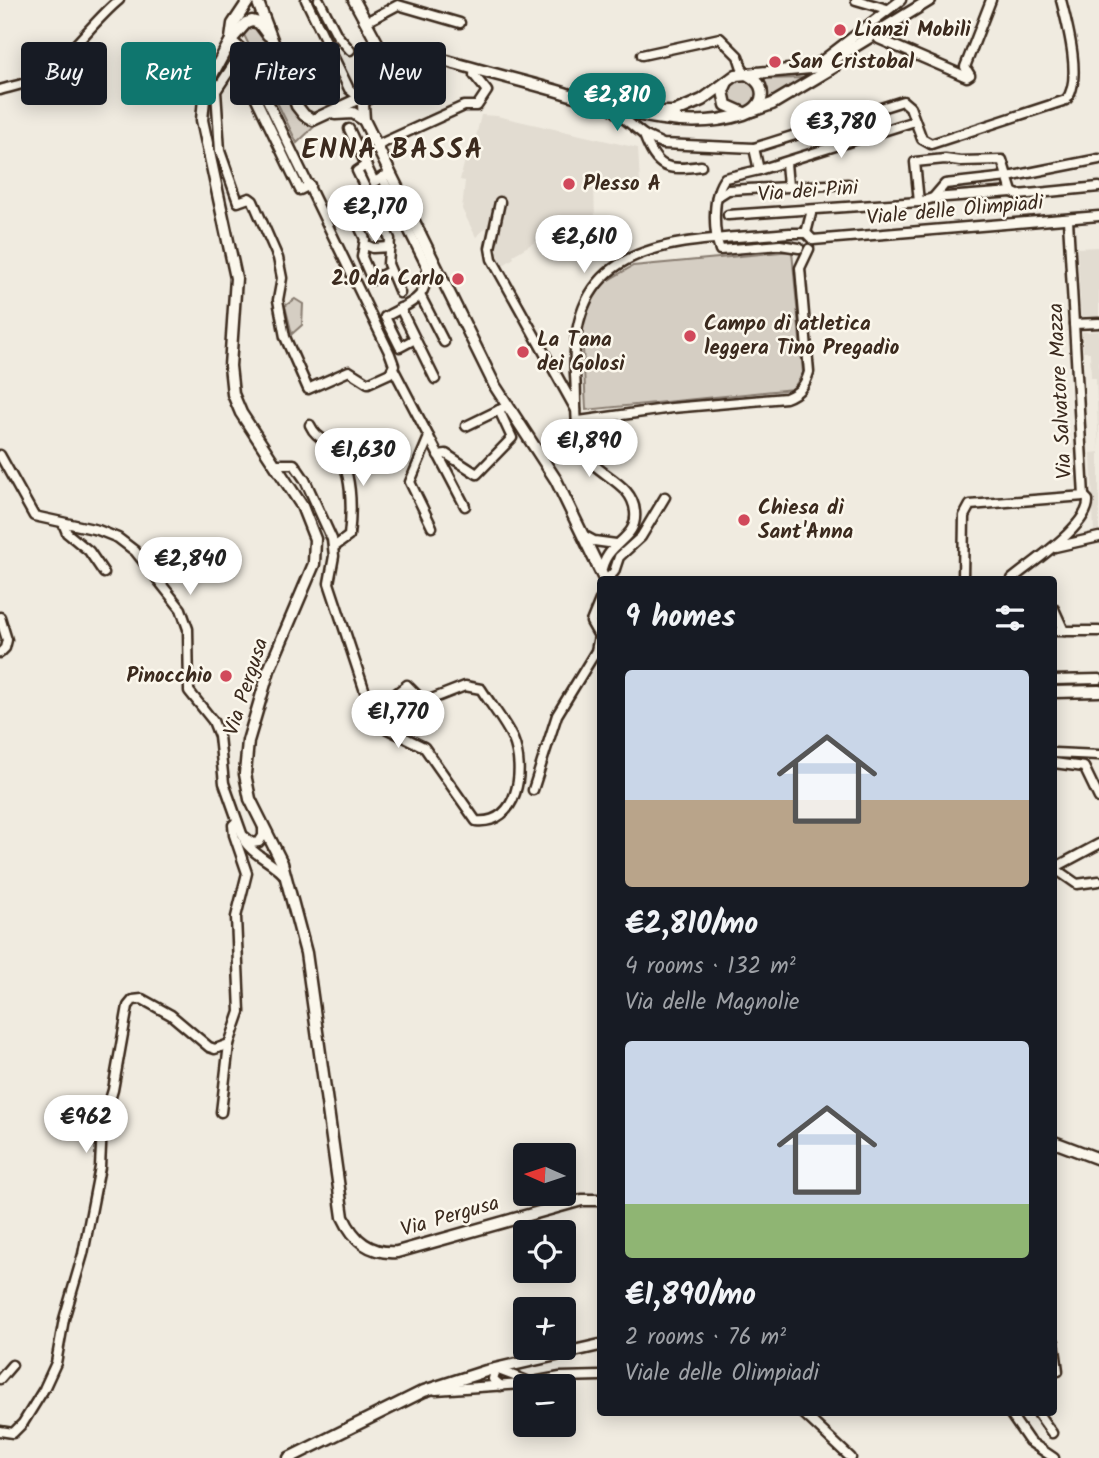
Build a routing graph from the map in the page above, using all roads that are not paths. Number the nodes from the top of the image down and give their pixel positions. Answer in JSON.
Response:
{"nodes":[{"id":1,"x":119,"y":0,"type":"edge"},
{"id":2,"x":249,"y":0,"type":"edge"},
{"id":3,"x":257,"y":0,"type":"edge"},
{"id":4,"x":306,"y":0,"type":"edge"},
{"id":5,"x":319,"y":0,"type":"edge"},
{"id":6,"x":355,"y":0,"type":"edge"},
{"id":7,"x":856,"y":0,"type":"edge"},
{"id":8,"x":901,"y":0,"type":"edge"},
{"id":9,"x":930,"y":0,"type":"edge"},
{"id":10,"x":940,"y":0,"type":"edge"},
{"id":11,"x":990,"y":0,"type":"edge"},
{"id":12,"x":1061,"y":0,"type":"edge"},
{"id":13,"x":887,"y":9,"type":"junction"},
{"id":14,"x":366,"y":22,"type":"junction"},
{"id":15,"x":460,"y":23,"type":"dead end"},
{"id":16,"x":268,"y":35,"type":"junction"},
{"id":17,"x":878,"y":39,"type":"junction"},
{"id":18,"x":231,"y":40,"type":"junction"},
{"id":19,"x":376,"y":42,"type":"edge"},
{"id":20,"x":350,"y":50,"type":"dead end"},
{"id":21,"x":642,"y":55,"type":"dead end"},
{"id":22,"x":446,"y":61,"type":"edge"},
{"id":23,"x":230,"y":69,"type":"edge"},
{"id":24,"x":475,"y":69,"type":"junction"},
{"id":25,"x":810,"y":70,"type":"junction"},
{"id":26,"x":746,"y":75,"type":"junction"},
{"id":27,"x":729,"y":79,"type":"junction"},
{"id":28,"x":0,"y":90,"type":"edge"},
{"id":29,"x":354,"y":91,"type":"edge"},
{"id":30,"x":559,"y":92,"type":"junction"},
{"id":31,"x":354,"y":101,"type":"edge"},
{"id":32,"x":267,"y":105,"type":"edge"},
{"id":33,"x":363,"y":105,"type":"edge"},
{"id":34,"x":614,"y":110,"type":"junction"},
{"id":35,"x":657,"y":112,"type":"junction"},
{"id":36,"x":747,"y":113,"type":"junction"},
{"id":37,"x":331,"y":114,"type":"junction"},
{"id":38,"x":364,"y":120,"type":"junction"},
{"id":39,"x":915,"y":121,"type":"junction"},
{"id":40,"x":349,"y":129,"type":"dead end"},
{"id":41,"x":644,"y":135,"type":"junction"},
{"id":42,"x":376,"y":146,"type":"junction"},
{"id":43,"x":754,"y":148,"type":"junction"},
{"id":44,"x":1099,"y":159,"type":"edge"},
{"id":45,"x":786,"y":163,"type":"junction"},
{"id":46,"x":366,"y":165,"type":"junction"},
{"id":47,"x":701,"y":166,"type":"dead end"},
{"id":48,"x":759,"y":170,"type":"junction"},
{"id":49,"x":386,"y":175,"type":"junction"},
{"id":50,"x":1008,"y":177,"type":"junction"},
{"id":51,"x":848,"y":184,"type":"dead end"},
{"id":52,"x":788,"y":186,"type":"junction"},
{"id":53,"x":365,"y":187,"type":"junction"},
{"id":54,"x":1099,"y":187,"type":"edge"},
{"id":55,"x":355,"y":191,"type":"dead end"},
{"id":56,"x":1012,"y":192,"type":"junction"},
{"id":57,"x":717,"y":197,"type":"junction"},
{"id":58,"x":933,"y":198,"type":"junction"},
{"id":59,"x":336,"y":199,"type":"dead end"},
{"id":60,"x":500,"y":202,"type":"dead end"},
{"id":61,"x":919,"y":202,"type":"junction"},
{"id":62,"x":812,"y":209,"type":"junction"},
{"id":63,"x":728,"y":215,"type":"dead end"},
{"id":64,"x":1099,"y":216,"type":"edge"},
{"id":65,"x":1068,"y":220,"type":"junction"},
{"id":66,"x":805,"y":233,"type":"junction"},
{"id":67,"x":716,"y":240,"type":"junction"},
{"id":68,"x":366,"y":244,"type":"junction"},
{"id":69,"x":811,"y":245,"type":"junction"},
{"id":70,"x":390,"y":247,"type":"junction"},
{"id":71,"x":799,"y":248,"type":"junction"},
{"id":72,"x":390,"y":271,"type":"junction"},
{"id":73,"x":400,"y":293,"type":"dead end"},
{"id":74,"x":421,"y":297,"type":"junction"},
{"id":75,"x":400,"y":308,"type":"junction"},
{"id":76,"x":1099,"y":323,"type":"edge"},
{"id":77,"x":1074,"y":324,"type":"junction"},
{"id":78,"x":415,"y":339,"type":"junction"},
{"id":79,"x":444,"y":342,"type":"dead end"},
{"id":80,"x":393,"y":369,"type":"junction"},
{"id":81,"x":435,"y":379,"type":"dead end"},
{"id":82,"x":503,"y":408,"type":"junction"},
{"id":83,"x":578,"y":417,"type":"junction"},
{"id":84,"x":310,"y":425,"type":"dead end"},
{"id":85,"x":466,"y":426,"type":"dead end"},
{"id":86,"x":429,"y":437,"type":"junction"},
{"id":87,"x":0,"y":455,"type":"edge"},
{"id":88,"x":438,"y":455,"type":"junction"},
{"id":89,"x":277,"y":464,"type":"junction"},
{"id":90,"x":1084,"y":496,"type":"junction"},
{"id":91,"x":665,"y":497,"type":"dead end"},
{"id":92,"x":465,"y":506,"type":"dead end"},
{"id":93,"x":63,"y":523,"type":"junction"},
{"id":94,"x":432,"y":527,"type":"dead end"},
{"id":95,"x":583,"y":535,"type":"junction"},
{"id":96,"x":1099,"y":537,"type":"edge"},
{"id":97,"x":600,"y":542,"type":"junction"},
{"id":98,"x":617,"y":544,"type":"junction"},
{"id":99,"x":334,"y":547,"type":"junction"},
{"id":100,"x":1052,"y":547,"type":"junction"},
{"id":101,"x":592,"y":553,"type":"junction"},
{"id":102,"x":606,"y":555,"type":"junction"},
{"id":103,"x":104,"y":573,"type":"dead end"},
{"id":104,"x":604,"y":576,"type":"edge"},
{"id":105,"x":604,"y":576,"type":"edge"},
{"id":106,"x":606,"y":576,"type":"edge"},
{"id":107,"x":963,"y":576,"type":"edge"},
{"id":108,"x":1016,"y":576,"type":"edge"},
{"id":109,"x":597,"y":607,"type":"edge"},
{"id":110,"x":1057,"y":615,"type":"edge"},
{"id":111,"x":0,"y":617,"type":"edge"},
{"id":112,"x":1057,"y":631,"type":"edge"},
{"id":113,"x":1064,"y":631,"type":"junction"},
{"id":114,"x":1099,"y":631,"type":"edge"},
{"id":115,"x":597,"y":632,"type":"edge"},
{"id":116,"x":597,"y":646,"type":"edge"},
{"id":117,"x":0,"y":653,"type":"edge"},
{"id":118,"x":1057,"y":680,"type":"edge"},
{"id":119,"x":1099,"y":680,"type":"edge"},
{"id":120,"x":1099,"y":691,"type":"edge"},
{"id":121,"x":1057,"y":692,"type":"edge"},
{"id":122,"x":370,"y":708,"type":"junction"},
{"id":123,"x":1057,"y":753,"type":"edge"},
{"id":124,"x":1099,"y":755,"type":"edge"},
{"id":125,"x":1057,"y":763,"type":"edge"},
{"id":126,"x":533,"y":790,"type":"dead end"},
{"id":127,"x":1099,"y":798,"type":"edge"},
{"id":128,"x":237,"y":821,"type":"junction"},
{"id":129,"x":263,"y":822,"type":"junction"},
{"id":130,"x":243,"y":835,"type":"junction"},
{"id":131,"x":252,"y":843,"type":"junction"},
{"id":132,"x":1099,"y":844,"type":"edge"},
{"id":133,"x":276,"y":848,"type":"junction"},
{"id":134,"x":261,"y":855,"type":"junction"},
{"id":135,"x":1057,"y":866,"type":"edge"},
{"id":136,"x":1057,"y":870,"type":"edge"},
{"id":137,"x":286,"y":877,"type":"junction"},
{"id":138,"x":1099,"y":881,"type":"edge"},
{"id":139,"x":229,"y":1044,"type":"junction"},
{"id":140,"x":221,"y":1112,"type":"dead end"},
{"id":141,"x":1057,"y":1143,"type":"edge"},
{"id":142,"x":1099,"y":1160,"type":"edge"},
{"id":143,"x":597,"y":1200,"type":"edge"},
{"id":144,"x":597,"y":1346,"type":"edge"},
{"id":145,"x":522,"y":1363,"type":"junction"},
{"id":146,"x":1057,"y":1364,"type":"edge"},
{"id":147,"x":12,"y":1365,"type":"dead end"},
{"id":148,"x":496,"y":1369,"type":"junction"},
{"id":149,"x":1058,"y":1371,"type":"dead end"},
{"id":150,"x":520,"y":1374,"type":"edge"},
{"id":151,"x":597,"y":1376,"type":"edge"},
{"id":152,"x":513,"y":1377,"type":"edge"},
{"id":153,"x":576,"y":1378,"type":"edge"},
{"id":154,"x":0,"y":1380,"type":"edge"},
{"id":155,"x":513,"y":1384,"type":"edge"},
{"id":156,"x":501,"y":1385,"type":"junction"},
{"id":157,"x":424,"y":1391,"type":"junction"},
{"id":158,"x":806,"y":1416,"type":"edge"},
{"id":159,"x":1012,"y":1416,"type":"edge"},
{"id":160,"x":1040,"y":1416,"type":"edge"},
{"id":161,"x":0,"y":1431,"type":"edge"},
{"id":162,"x":1052,"y":1433,"type":"dead end"},
{"id":163,"x":289,"y":1458,"type":"edge"},
{"id":164,"x":851,"y":1458,"type":"edge"},
{"id":165,"x":1054,"y":1458,"type":"edge"}],
"edges":[{"from":1,"to":28,"type":"street"},
{"from":2,"to":18,"type":"main road","name":"Via Pergusa"},
{"from":3,"to":16,"type":"main road"},
{"from":4,"to":29,"type":"street"},
{"from":5,"to":20,"type":"street"},
{"from":6,"to":14,"type":"main road"},
{"from":7,"to":13,"type":"street"},
{"from":8,"to":13,"type":"street"},
{"from":9,"to":25,"type":"main road"},
{"from":10,"to":17,"type":"main road"},
{"from":11,"to":17,"type":"street"},
{"from":12,"to":39,"type":"street"},
{"from":13,"to":25,"type":"street"},
{"from":14,"to":15,"type":"street"},
{"from":14,"to":19,"type":"main road"},
{"from":16,"to":18,"type":"main road"},
{"from":16,"to":37,"type":"main road"},
{"from":17,"to":36,"type":"main road"},
{"from":18,"to":89,"type":"main road","name":"Via Pergusa"},
{"from":21,"to":26,"type":"street"},
{"from":22,"to":24,"type":"main road"},
{"from":23,"to":80,"type":"street"},
{"from":24,"to":30,"type":"main road"},
{"from":24,"to":42,"type":"street"},
{"from":25,"to":26,"type":"main road"},
{"from":26,"to":27,"type":"main road"},
{"from":26,"to":36,"type":"main road"},
{"from":27,"to":35,"type":"main road"},
{"from":27,"to":36,"type":"main road"},
{"from":30,"to":34,"type":"main road"},
{"from":30,"to":35,"type":"main road"},
{"from":31,"to":37,"type":"main road"},
{"from":32,"to":80,"type":"street"},
{"from":33,"to":38,"type":"main road"},
{"from":34,"to":35,"type":"street"},
{"from":34,"to":36,"type":"main road"},
{"from":34,"to":41,"type":"street"},
{"from":37,"to":38,"type":"main road"},
{"from":38,"to":42,"type":"main road"},
{"from":39,"to":43,"type":"street"},
{"from":39,"to":45,"type":"street"},
{"from":40,"to":46,"type":"street"},
{"from":41,"to":43,"type":"street"},
{"from":41,"to":47,"type":"street"},
{"from":42,"to":49,"type":"main road"},
{"from":43,"to":48,"type":"street"},
{"from":44,"to":50,"type":"street","name":"Via dei Pini"},
{"from":45,"to":48,"type":"street"},
{"from":45,"to":52,"type":"street"},
{"from":46,"to":49,"type":"street"},
{"from":46,"to":53,"type":"street"},
{"from":48,"to":57,"type":"street"},
{"from":49,"to":74,"type":"street"},
{"from":49,"to":82,"type":"main road"},
{"from":50,"to":56,"type":"street"},
{"from":50,"to":58,"type":"street","name":"Via dei Pini"},
{"from":50,"to":61,"type":"street"},
{"from":51,"to":52,"type":"street"},
{"from":52,"to":57,"type":"street"},
{"from":53,"to":55,"type":"street"},
{"from":53,"to":70,"type":"street"},
{"from":54,"to":56,"type":"street"},
{"from":56,"to":58,"type":"street"},
{"from":57,"to":67,"type":"street"},
{"from":58,"to":61,"type":"street","name":"Via dei Pini"},
{"from":59,"to":68,"type":"street"},
{"from":60,"to":83,"type":"street"},
{"from":61,"to":62,"type":"street","name":"Via dei Pini"},
{"from":62,"to":63,"type":"street","name":"Via dei Pini"},
{"from":62,"to":66,"type":"street"},
{"from":64,"to":65,"type":"street","name":"Viale delle Olimpiadi"},
{"from":65,"to":69,"type":"street","name":"Viale delle Olimpiadi"},
{"from":65,"to":77,"type":"street","name":"Via Salvatore Mazza"},
{"from":66,"to":67,"type":"street"},
{"from":66,"to":69,"type":"street"},
{"from":66,"to":71,"type":"street"},
{"from":67,"to":71,"type":"street"},
{"from":67,"to":83,"type":"street"},
{"from":68,"to":70,"type":"street"},
{"from":68,"to":72,"type":"street"},
{"from":69,"to":71,"type":"street","name":"Viale delle Olimpiadi"},
{"from":69,"to":83,"type":"street"},
{"from":70,"to":72,"type":"street"},
{"from":72,"to":73,"type":"street"},
{"from":74,"to":75,"type":"street"},
{"from":74,"to":79,"type":"street"},
{"from":75,"to":78,"type":"street"},
{"from":75,"to":78,"type":"street"},
{"from":76,"to":77,"type":"street"},
{"from":77,"to":90,"type":"street","name":"Via Salvatore Mazza"},
{"from":78,"to":81,"type":"street"},
{"from":80,"to":86,"type":"street"},
{"from":82,"to":85,"type":"street"},
{"from":82,"to":88,"type":"street"},
{"from":82,"to":95,"type":"main road"},
{"from":83,"to":98,"type":"street"},
{"from":84,"to":99,"type":"street"},
{"from":86,"to":88,"type":"street"},
{"from":86,"to":94,"type":"street"},
{"from":87,"to":93,"type":"street"},
{"from":88,"to":92,"type":"street"},
{"from":89,"to":99,"type":"street"},
{"from":89,"to":129,"type":"main road","name":"Via Pergusa"},
{"from":90,"to":100,"type":"street"},
{"from":90,"to":107,"type":"street","name":"Via Salvatore Mazza"},
{"from":91,"to":106,"type":"street"},
{"from":93,"to":103,"type":"street"},
{"from":93,"to":128,"type":"street"},
{"from":95,"to":97,"type":"street"},
{"from":95,"to":101,"type":"main road"},
{"from":96,"to":100,"type":"street"},
{"from":97,"to":98,"type":"street"},
{"from":97,"to":101,"type":"street"},
{"from":98,"to":102,"type":"street"},
{"from":99,"to":122,"type":"street"},
{"from":100,"to":108,"type":"street"},
{"from":101,"to":102,"type":"street"},
{"from":101,"to":104,"type":"main road"},
{"from":102,"to":105,"type":"street"},
{"from":109,"to":115,"type":"street"},
{"from":110,"to":113,"type":"street"},
{"from":111,"to":117,"type":"street"},
{"from":112,"to":113,"type":"street"},
{"from":113,"to":114,"type":"street"},
{"from":116,"to":126,"type":"street"},
{"from":118,"to":119,"type":"street"},
{"from":120,"to":121,"type":"main road"},
{"from":122,"to":122,"type":"street"},
{"from":123,"to":124,"type":"street"},
{"from":125,"to":127,"type":"street"},
{"from":128,"to":130,"type":"street"},
{"from":128,"to":139,"type":"street"},
{"from":129,"to":131,"type":"street"},
{"from":129,"to":133,"type":"main road","name":"Via Pergusa"},
{"from":130,"to":131,"type":"street"},
{"from":130,"to":134,"type":"street"},
{"from":131,"to":133,"type":"street"},
{"from":132,"to":135,"type":"street"},
{"from":133,"to":134,"type":"street"},
{"from":133,"to":137,"type":"main road","name":"Via Pergusa"},
{"from":134,"to":137,"type":"street"},
{"from":136,"to":138,"type":"street"},
{"from":137,"to":143,"type":"main road","name":"Via Pergusa"},
{"from":139,"to":140,"type":"street"},
{"from":139,"to":161,"type":"street"},
{"from":141,"to":142,"type":"main road"},
{"from":144,"to":145,"type":"main road"},
{"from":145,"to":148,"type":"main road"},
{"from":145,"to":150,"type":"street"},
{"from":146,"to":149,"type":"street"},
{"from":147,"to":154,"type":"street"},
{"from":148,"to":152,"type":"street"},
{"from":148,"to":156,"type":"street"},
{"from":148,"to":157,"type":"main road"},
{"from":151,"to":153,"type":"street"},
{"from":155,"to":156,"type":"street"},
{"from":156,"to":157,"type":"street"},
{"from":157,"to":163,"type":"main road"},
{"from":158,"to":164,"type":"street"},
{"from":159,"to":165,"type":"street"},
{"from":160,"to":162,"type":"street"}]}
